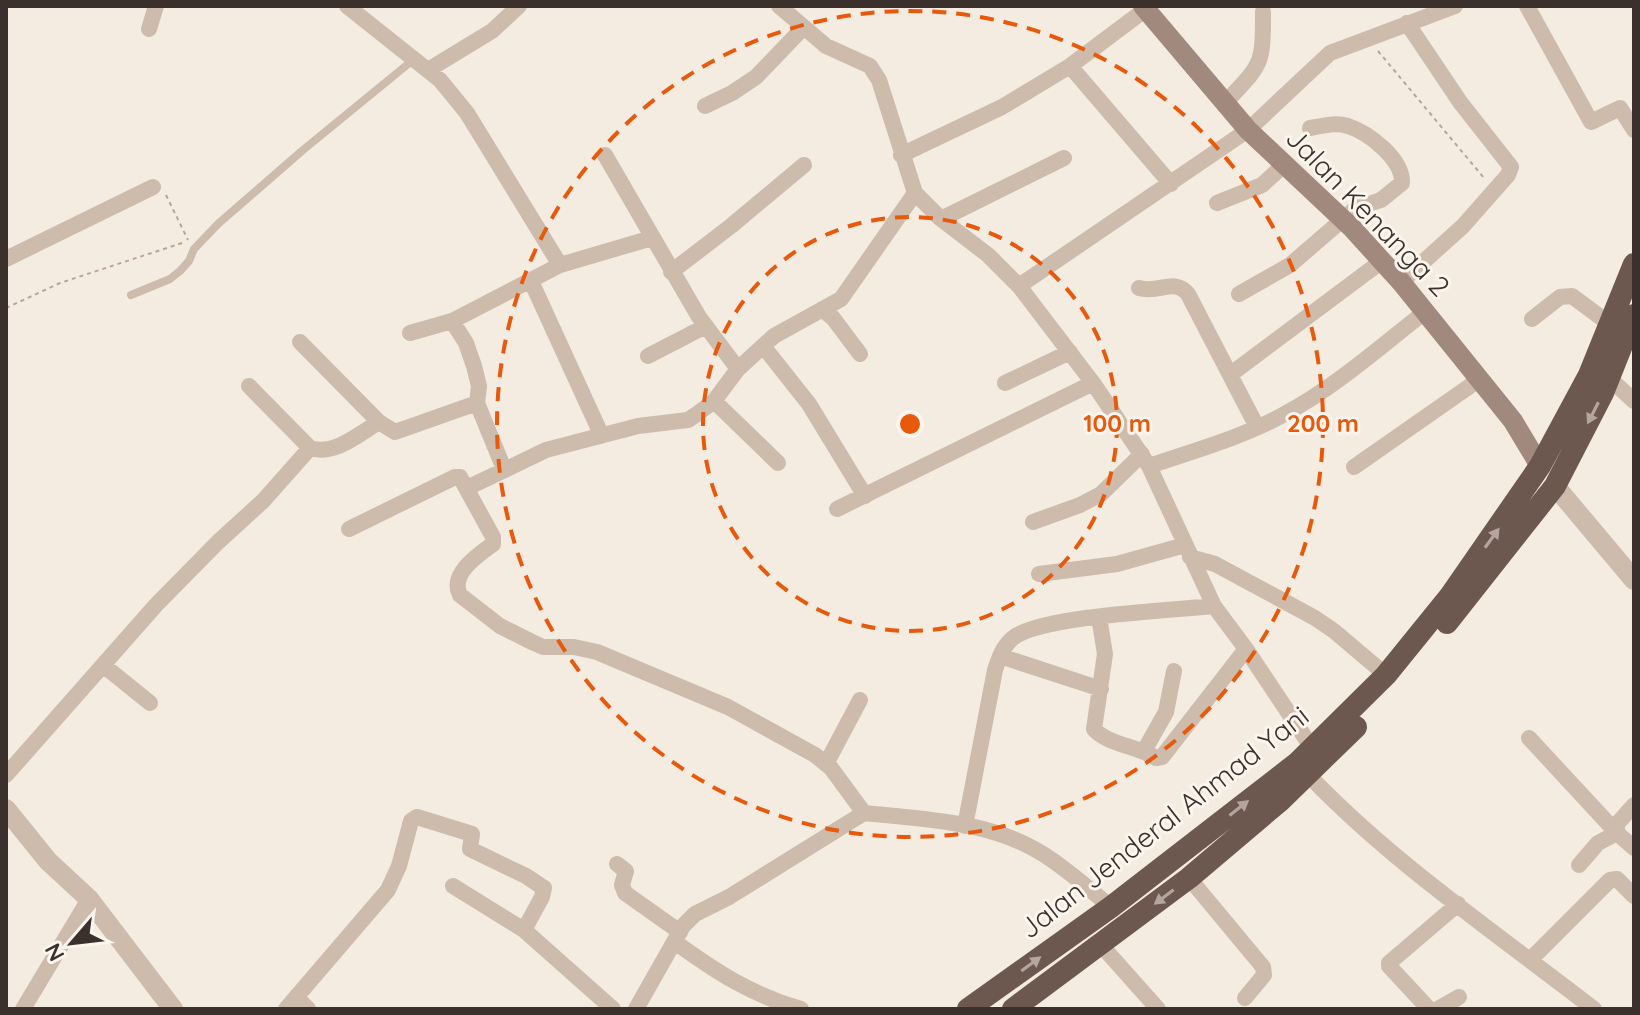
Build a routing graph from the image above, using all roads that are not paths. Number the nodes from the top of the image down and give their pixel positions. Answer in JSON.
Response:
{"nodes":[{"id":1,"x":156,"y":6,"type":"edge"},
{"id":2,"x":347,"y":6,"type":"edge"},
{"id":3,"x":519,"y":6,"type":"edge"},
{"id":4,"x":779,"y":6,"type":"edge"},
{"id":5,"x":1455,"y":6,"type":"edge"},
{"id":6,"x":1527,"y":6,"type":"edge"},
{"id":7,"x":1144,"y":8,"type":"edge"},
{"id":8,"x":1263,"y":12,"type":"dead end"},
{"id":9,"x":1407,"y":23,"type":"junction"},
{"id":10,"x":804,"y":27,"type":"junction"},
{"id":11,"x":149,"y":29,"type":"dead end"},
{"id":12,"x":421,"y":64,"type":"junction"},
{"id":13,"x":1070,"y":66,"type":"junction"},
{"id":14,"x":1225,"y":103,"type":"junction"},
{"id":15,"x":705,"y":106,"type":"dead end"},
{"id":16,"x":1310,"y":128,"type":"dead end"},
{"id":17,"x":1248,"y":130,"type":"junction"},
{"id":18,"x":1634,"y":130,"type":"edge"},
{"id":19,"x":605,"y":155,"type":"dead end"},
{"id":20,"x":901,"y":155,"type":"junction"},
{"id":21,"x":1064,"y":158,"type":"dead end"},
{"id":22,"x":1285,"y":164,"type":"junction"},
{"id":23,"x":804,"y":165,"type":"dead end"},
{"id":24,"x":1171,"y":184,"type":"junction"},
{"id":25,"x":153,"y":187,"type":"road end"},
{"id":26,"x":915,"y":193,"type":"junction"},
{"id":27,"x":1217,"y":203,"type":"dead end"},
{"id":28,"x":1342,"y":218,"type":"junction"},
{"id":29,"x":941,"y":219,"type":"junction"},
{"id":30,"x":652,"y":238,"type":"junction"},
{"id":31,"x":6,"y":259,"type":"edge"},
{"id":32,"x":1382,"y":261,"type":"junction"},
{"id":33,"x":1634,"y":264,"type":"edge"},
{"id":34,"x":560,"y":265,"type":"junction"},
{"id":35,"x":671,"y":272,"type":"junction"},
{"id":36,"x":531,"y":281,"type":"junction"},
{"id":37,"x":1401,"y":282,"type":"junction"},
{"id":38,"x":1019,"y":286,"type":"junction"},
{"id":39,"x":1139,"y":288,"type":"dead end"},
{"id":40,"x":1239,"y":294,"type":"dead end"},
{"id":41,"x":131,"y":295,"type":"dead end"},
{"id":42,"x":822,"y":309,"type":"junction"},
{"id":43,"x":1426,"y":311,"type":"junction"},
{"id":44,"x":1634,"y":315,"type":"edge"},
{"id":45,"x":1532,"y":319,"type":"dead end"},
{"id":46,"x":452,"y":321,"type":"junction"},
{"id":47,"x":1611,"y":325,"type":"junction"},
{"id":48,"x":706,"y":326,"type":"junction"},
{"id":49,"x":410,"y":333,"type":"dead end"},
{"id":50,"x":300,"y":342,"type":"dead end"},
{"id":51,"x":763,"y":346,"type":"junction"},
{"id":52,"x":1070,"y":352,"type":"junction"},
{"id":53,"x":860,"y":354,"type":"dead end"},
{"id":54,"x":648,"y":356,"type":"dead end"},
{"id":55,"x":738,"y":369,"type":"junction"},
{"id":56,"x":1231,"y":374,"type":"junction"},
{"id":57,"x":1609,"y":378,"type":"junction"},
{"id":58,"x":1480,"y":379,"type":"junction"},
{"id":59,"x":1005,"y":383,"type":"dead end"},
{"id":60,"x":1093,"y":383,"type":"junction"},
{"id":61,"x":249,"y":386,"type":"dead end"},
{"id":62,"x":714,"y":401,"type":"junction"},
{"id":63,"x":1634,"y":401,"type":"edge"},
{"id":64,"x":477,"y":403,"type":"junction"},
{"id":65,"x":379,"y":422,"type":"junction"},
{"id":66,"x":1257,"y":427,"type":"junction"},
{"id":67,"x":601,"y":434,"type":"junction"},
{"id":68,"x":310,"y":448,"type":"junction"},
{"id":69,"x":1145,"y":460,"type":"junction"},
{"id":70,"x":778,"y":463,"type":"dead end"},
{"id":71,"x":1540,"y":466,"type":"junction"},
{"id":72,"x":1354,"y":467,"type":"dead end"},
{"id":73,"x":504,"y":469,"type":"junction"},
{"id":74,"x":1555,"y":486,"type":"junction"},
{"id":75,"x":467,"y":488,"type":"junction"},
{"id":76,"x":865,"y":496,"type":"junction"},
{"id":77,"x":837,"y":509,"type":"dead end"},
{"id":78,"x":1033,"y":522,"type":"dead end"},
{"id":79,"x":349,"y":529,"type":"dead end"},
{"id":80,"x":1188,"y":551,"type":"junction"},
{"id":81,"x":1039,"y":574,"type":"dead end"},
{"id":82,"x":1634,"y":580,"type":"edge"},
{"id":83,"x":1214,"y":606,"type":"junction"},
{"id":84,"x":1099,"y":617,"type":"junction"},
{"id":85,"x":1246,"y":649,"type":"junction"},
{"id":86,"x":1000,"y":656,"type":"junction"},
{"id":87,"x":103,"y":665,"type":"junction"},
{"id":88,"x":1174,"y":671,"type":"dead end"},
{"id":89,"x":1386,"y":675,"type":"junction"},
{"id":90,"x":1101,"y":689,"type":"junction"},
{"id":91,"x":860,"y":700,"type":"dead end"},
{"id":92,"x":150,"y":703,"type":"dead end"},
{"id":93,"x":1529,"y":738,"type":"dead end"},
{"id":94,"x":1144,"y":751,"type":"junction"},
{"id":95,"x":1310,"y":762,"type":"junction"},
{"id":96,"x":826,"y":764,"type":"junction"},
{"id":97,"x":6,"y":775,"type":"edge"},
{"id":98,"x":1634,"y":805,"type":"edge"},
{"id":99,"x":6,"y":809,"type":"edge"},
{"id":100,"x":864,"y":813,"type":"junction"},
{"id":101,"x":965,"y":826,"type":"junction"},
{"id":102,"x":1617,"y":833,"type":"junction"},
{"id":103,"x":1634,"y":848,"type":"edge"},
{"id":104,"x":1185,"y":850,"type":"junction"},
{"id":105,"x":617,"y":864,"type":"dead end"},
{"id":106,"x":1579,"y":865,"type":"dead end"},
{"id":107,"x":1195,"y":873,"type":"junction"},
{"id":108,"x":453,"y":886,"type":"dead end"},
{"id":109,"x":1634,"y":896,"type":"edge"},
{"id":110,"x":89,"y":899,"type":"junction"},
{"id":111,"x":1458,"y":904,"type":"junction"},
{"id":112,"x":1111,"y":907,"type":"junction"},
{"id":113,"x":520,"y":927,"type":"junction"},
{"id":114,"x":677,"y":937,"type":"junction"},
{"id":115,"x":1101,"y":945,"type":"junction"},
{"id":116,"x":1531,"y":959,"type":"junction"},
{"id":117,"x":1459,"y":997,"type":"dead end"},
{"id":118,"x":1245,"y":998,"type":"dead end"},
{"id":119,"x":296,"y":1005,"type":"edge"},
{"id":120,"x":23,"y":1009,"type":"edge"},
{"id":121,"x":173,"y":1009,"type":"edge"},
{"id":122,"x":613,"y":1009,"type":"edge"},
{"id":123,"x":636,"y":1009,"type":"edge"},
{"id":124,"x":801,"y":1009,"type":"edge"},
{"id":125,"x":968,"y":1009,"type":"edge"},
{"id":126,"x":1013,"y":1009,"type":"edge"},
{"id":127,"x":1158,"y":1009,"type":"edge"},
{"id":128,"x":1429,"y":1009,"type":"edge"},
{"id":129,"x":1438,"y":1009,"type":"edge"},
{"id":130,"x":1594,"y":1009,"type":"edge"}],
"edges":[{"from":1,"to":11,"type":"street"},
{"from":2,"to":12,"type":"street"},
{"from":3,"to":12,"type":"street"},
{"from":4,"to":10,"type":"street"},
{"from":5,"to":9,"type":"street"},
{"from":6,"to":18,"type":"street"},
{"from":7,"to":13,"type":"street"},
{"from":7,"to":14,"type":"main road","name":"Jalan Kenanga 2"},
{"from":8,"to":14,"type":"street"},
{"from":9,"to":17,"type":"street"},
{"from":9,"to":37,"type":"street"},
{"from":10,"to":15,"type":"street"},
{"from":10,"to":20,"type":"street"},
{"from":12,"to":34,"type":"street"},
{"from":12,"to":41,"type":"lane"},
{"from":13,"to":20,"type":"street"},
{"from":13,"to":24,"type":"street"},
{"from":14,"to":17,"type":"main road","name":"Jalan Kenanga 2"},
{"from":16,"to":28,"type":"street"},
{"from":17,"to":22,"type":"main road","name":"Jalan Kenanga 2"},
{"from":17,"to":24,"type":"street"},
{"from":19,"to":30,"type":"street"},
{"from":20,"to":26,"type":"street"},
{"from":21,"to":29,"type":"street"},
{"from":22,"to":27,"type":"street"},
{"from":22,"to":28,"type":"main road","name":"Jalan Kenanga 2"},
{"from":23,"to":35,"type":"street"},
{"from":24,"to":38,"type":"street"},
{"from":25,"to":31,"type":"street"},
{"from":26,"to":29,"type":"street"},
{"from":26,"to":42,"type":"street"},
{"from":28,"to":32,"type":"main road","name":"Jalan Kenanga 2"},
{"from":28,"to":40,"type":"street"},
{"from":29,"to":38,"type":"street"},
{"from":30,"to":34,"type":"street"},
{"from":30,"to":35,"type":"street"},
{"from":32,"to":37,"type":"main road","name":"Jalan Kenanga 2"},
{"from":32,"to":56,"type":"street"},
{"from":33,"to":47,"type":"highway","name":"Jalan Jenderal Ahmad Yani"},
{"from":34,"to":36,"type":"street"},
{"from":35,"to":48,"type":"street"},
{"from":36,"to":46,"type":"street"},
{"from":36,"to":67,"type":"street"},
{"from":37,"to":43,"type":"main road","name":"Jalan Kenanga 2"},
{"from":38,"to":52,"type":"street"},
{"from":39,"to":56,"type":"street"},
{"from":42,"to":51,"type":"street"},
{"from":42,"to":53,"type":"street"},
{"from":43,"to":58,"type":"main road","name":"Jalan Kenanga 2"},
{"from":43,"to":66,"type":"street"},
{"from":44,"to":57,"type":"highway","name":"Jalan Jenderal Ahmad Yani"},
{"from":45,"to":47,"type":"street"},
{"from":46,"to":49,"type":"street"},
{"from":46,"to":64,"type":"street"},
{"from":47,"to":71,"type":"highway","name":"Jalan Jenderal Ahmad Yani"},
{"from":48,"to":54,"type":"street"},
{"from":48,"to":55,"type":"street"},
{"from":50,"to":65,"type":"street"},
{"from":51,"to":55,"type":"street"},
{"from":51,"to":76,"type":"street"},
{"from":52,"to":59,"type":"street"},
{"from":52,"to":60,"type":"street"},
{"from":55,"to":62,"type":"street"},
{"from":56,"to":66,"type":"street"},
{"from":57,"to":63,"type":"street"},
{"from":57,"to":74,"type":"highway","name":"Jalan Jenderal Ahmad Yani","one_way":true},
{"from":58,"to":71,"type":"main road","name":"Jalan Kenanga 2"},
{"from":58,"to":72,"type":"street"},
{"from":60,"to":69,"type":"street"},
{"from":60,"to":76,"type":"street"},
{"from":61,"to":68,"type":"street"},
{"from":62,"to":67,"type":"street"},
{"from":62,"to":70,"type":"street"},
{"from":64,"to":65,"type":"street"},
{"from":64,"to":73,"type":"street"},
{"from":65,"to":68,"type":"street"},
{"from":66,"to":69,"type":"street"},
{"from":67,"to":73,"type":"street"},
{"from":68,"to":87,"type":"street"},
{"from":69,"to":78,"type":"street"},
{"from":69,"to":80,"type":"street"},
{"from":71,"to":74,"type":"highway"},
{"from":89,"to":71,"type":"highway","name":"Jalan Jenderal Ahmad Yani","one_way":true},
{"from":73,"to":75,"type":"street"},
{"from":74,"to":82,"type":"street"},
{"from":74,"to":95,"type":"highway","name":"Jalan Jenderal Ahmad Yani"},
{"from":75,"to":79,"type":"street"},
{"from":75,"to":96,"type":"street"},
{"from":76,"to":77,"type":"street"},
{"from":80,"to":81,"type":"street"},
{"from":80,"to":83,"type":"street"},
{"from":80,"to":89,"type":"street"},
{"from":83,"to":84,"type":"street"},
{"from":83,"to":85,"type":"street"},
{"from":84,"to":86,"type":"street"},
{"from":84,"to":90,"type":"street"},
{"from":85,"to":94,"type":"street"},
{"from":85,"to":95,"type":"street"},
{"from":86,"to":90,"type":"street"},
{"from":86,"to":101,"type":"street"},
{"from":87,"to":92,"type":"street"},
{"from":87,"to":97,"type":"street"},
{"from":88,"to":94,"type":"street"},
{"from":89,"to":95,"type":"highway","name":"Jalan Jenderal Ahmad Yani"},
{"from":90,"to":94,"type":"street"},
{"from":91,"to":96,"type":"street"},
{"from":93,"to":102,"type":"street"},
{"from":104,"to":95,"type":"highway","name":"Jalan Jenderal Ahmad Yani","one_way":true},
{"from":95,"to":107,"type":"highway","name":"Jalan Jenderal Ahmad Yani"},
{"from":95,"to":111,"type":"street"},
{"from":96,"to":100,"type":"street"},
{"from":98,"to":102,"type":"street"},
{"from":99,"to":110,"type":"street"},
{"from":100,"to":101,"type":"street"},
{"from":100,"to":114,"type":"street"},
{"from":101,"to":112,"type":"street"},
{"from":102,"to":103,"type":"street"},
{"from":102,"to":106,"type":"street"},
{"from":104,"to":107,"type":"highway"},
{"from":104,"to":112,"type":"highway","name":"Jalan Jenderal Ahmad Yani"},
{"from":105,"to":114,"type":"street"},
{"from":107,"to":115,"type":"highway","name":"Jalan Jenderal Ahmad Yani","one_way":true},
{"from":107,"to":118,"type":"street"},
{"from":108,"to":113,"type":"street"},
{"from":109,"to":116,"type":"street"},
{"from":110,"to":120,"type":"street"},
{"from":110,"to":121,"type":"street"},
{"from":111,"to":116,"type":"street"},
{"from":111,"to":128,"type":"street"},
{"from":125,"to":112,"type":"highway","name":"Jalan Jenderal Ahmad Yani","one_way":true},
{"from":113,"to":119,"type":"street"},
{"from":113,"to":122,"type":"street"},
{"from":114,"to":123,"type":"street"},
{"from":114,"to":124,"type":"street"},
{"from":115,"to":126,"type":"highway","name":"Jalan Jenderal Ahmad Yani"},
{"from":115,"to":127,"type":"street"},
{"from":116,"to":130,"type":"street"},
{"from":117,"to":129,"type":"street"}]}
